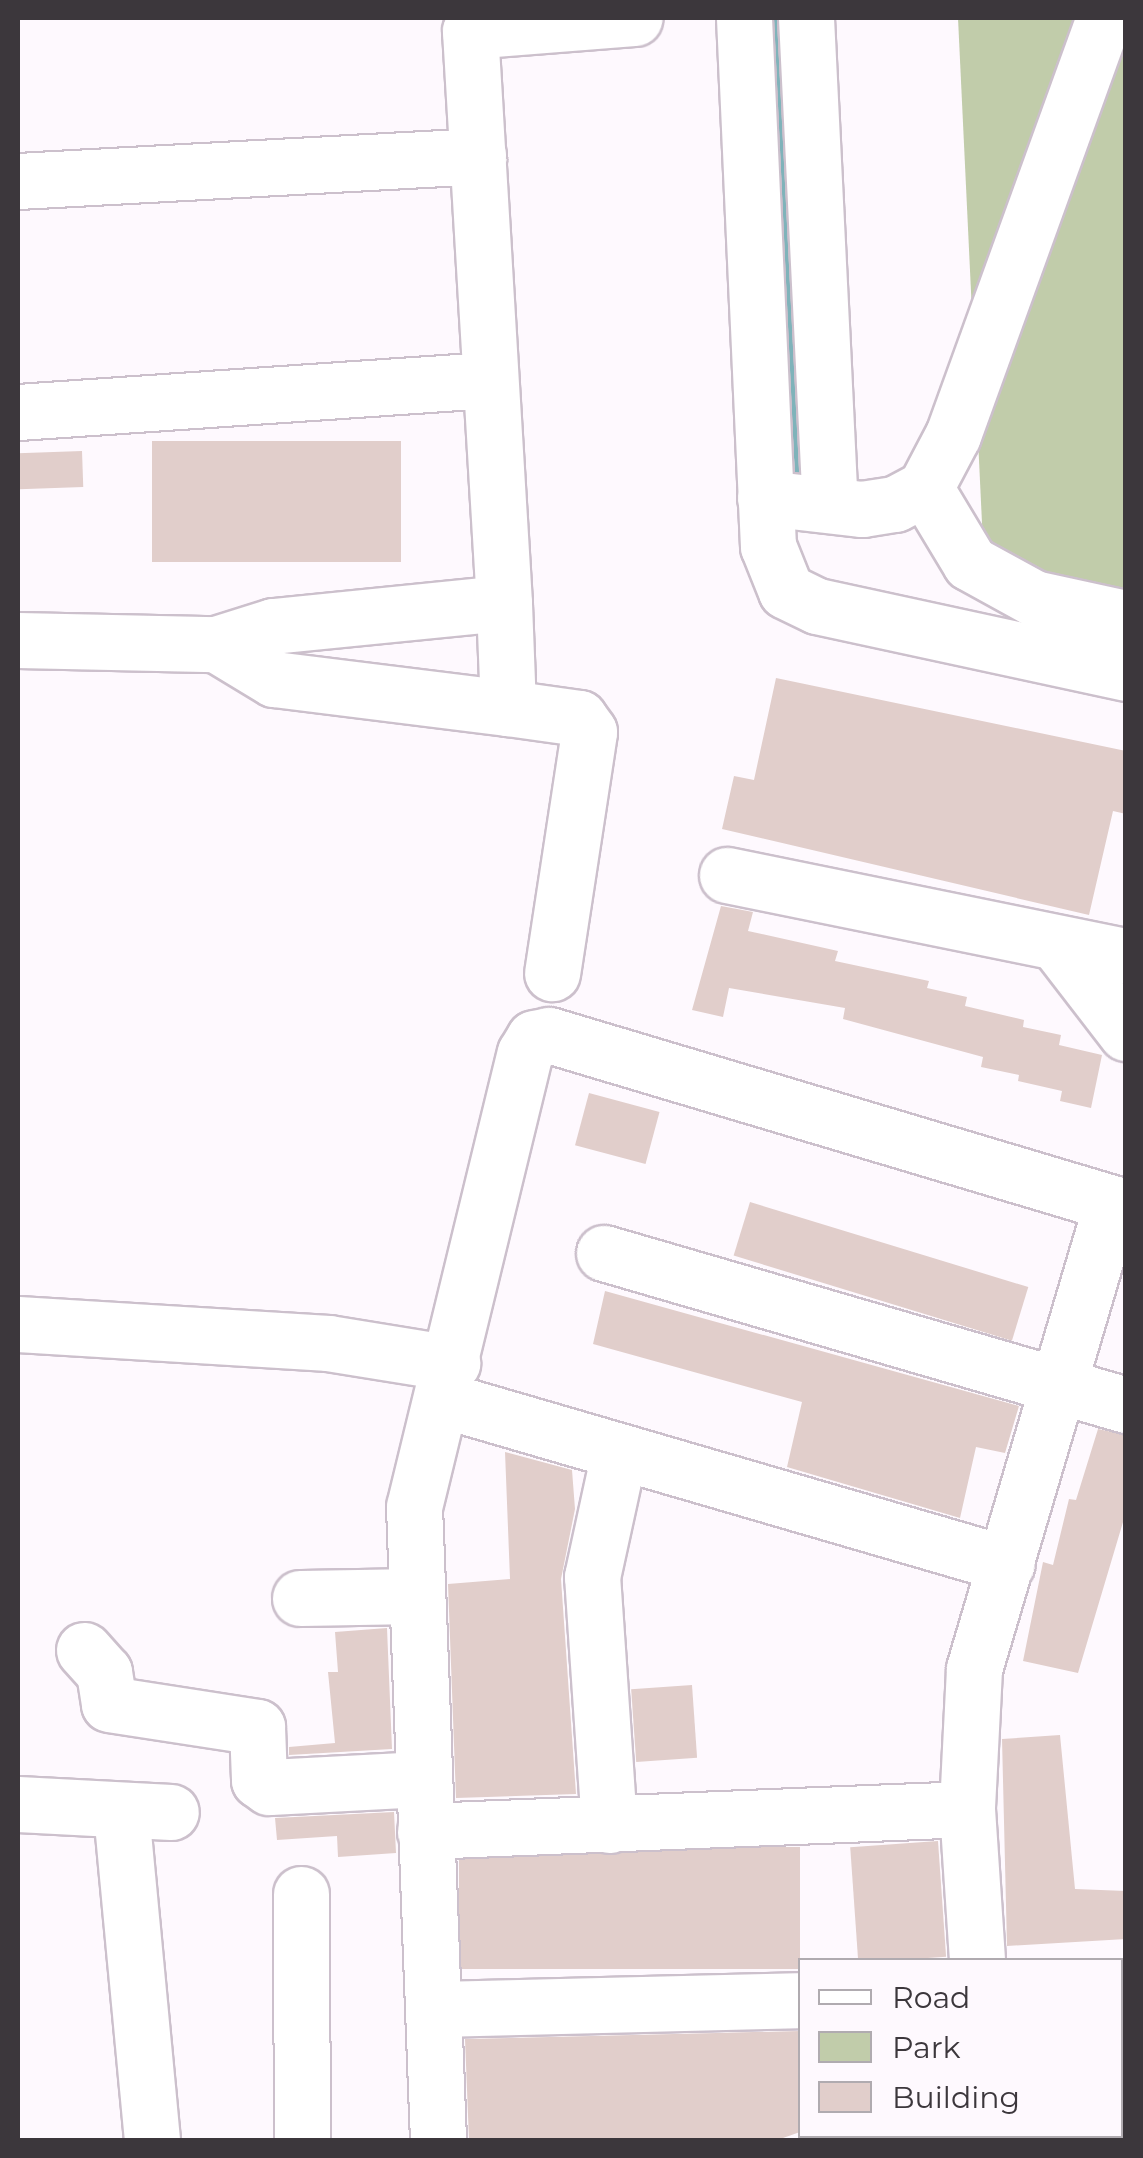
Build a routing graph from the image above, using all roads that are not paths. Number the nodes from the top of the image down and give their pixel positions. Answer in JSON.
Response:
{"nodes":[{"id":1,"x":634,"y":18,"type":"edge"},
{"id":2,"x":744,"y":18,"type":"edge"},
{"id":3,"x":806,"y":18,"type":"edge"},
{"id":4,"x":1104,"y":18,"type":"edge"},
{"id":5,"x":470,"y":24,"type":"edge"},
{"id":6,"x":478,"y":156,"type":"junction"},
{"id":7,"x":18,"y":181,"type":"edge"},
{"id":8,"x":490,"y":380,"type":"junction"},
{"id":9,"x":18,"y":412,"type":"edge"},
{"id":10,"x":925,"y":488,"type":"junction"},
{"id":11,"x":765,"y":498,"type":"junction"},
{"id":12,"x":830,"y":504,"type":"junction"},
{"id":13,"x":504,"y":603,"type":"junction"},
{"id":14,"x":1126,"y":618,"type":"edge"},
{"id":15,"x":18,"y":640,"type":"edge"},
{"id":16,"x":216,"y":644,"type":"junction"},
{"id":17,"x":1126,"y":673,"type":"edge"},
{"id":18,"x":508,"y":708,"type":"junction"},
{"id":19,"x":727,"y":874,"type":"dead end"},
{"id":20,"x":1059,"y":946,"type":"junction"},
{"id":21,"x":1126,"y":956,"type":"edge"},
{"id":22,"x":552,"y":973,"type":"dead end"},
{"id":23,"x":1126,"y":1033,"type":"edge"},
{"id":24,"x":604,"y":1253,"type":"dead end"},
{"id":25,"x":18,"y":1324,"type":"edge"},
{"id":26,"x":448,"y":1382,"type":"junction"},
{"id":27,"x":1062,"y":1388,"type":"junction"},
{"id":28,"x":1126,"y":1405,"type":"edge"},
{"id":29,"x":619,"y":1454,"type":"junction"},
{"id":30,"x":1007,"y":1564,"type":"junction"},
{"id":31,"x":416,"y":1596,"type":"junction"},
{"id":32,"x":300,"y":1598,"type":"dead end"},
{"id":33,"x":84,"y":1650,"type":"dead end"},
{"id":34,"x":18,"y":1804,"type":"edge"},
{"id":35,"x":424,"y":1805,"type":"junction"},
{"id":36,"x":967,"y":1808,"type":"junction"},
{"id":37,"x":609,"y":1825,"type":"junction"},
{"id":38,"x":301,"y":1894,"type":"dead end"},
{"id":39,"x":977,"y":1958,"type":"edge"},
{"id":40,"x":798,"y":2000,"type":"edge"},
{"id":41,"x":434,"y":2009,"type":"junction"},
{"id":42,"x":152,"y":2140,"type":"edge"},
{"id":43,"x":302,"y":2140,"type":"edge"},
{"id":44,"x":438,"y":2140,"type":"edge"}],
"edges":[{"from":1,"to":5,"type":"street"},
{"from":2,"to":11,"type":"street"},
{"from":3,"to":12,"type":"street"},
{"from":4,"to":10,"type":"street"},
{"from":5,"to":6,"type":"street"},
{"from":6,"to":7,"type":"street"},
{"from":6,"to":8,"type":"street"},
{"from":8,"to":9,"type":"street"},
{"from":8,"to":13,"type":"street"},
{"from":10,"to":12,"type":"street"},
{"from":10,"to":14,"type":"street"},
{"from":11,"to":12,"type":"street"},
{"from":11,"to":17,"type":"street"},
{"from":13,"to":16,"type":"street"},
{"from":13,"to":18,"type":"street"},
{"from":15,"to":16,"type":"street"},
{"from":16,"to":18,"type":"street"},
{"from":18,"to":22,"type":"street"},
{"from":19,"to":20,"type":"street"},
{"from":20,"to":21,"type":"street"},
{"from":20,"to":23,"type":"street"},
{"from":24,"to":27,"type":"street"},
{"from":25,"to":26,"type":"street"},
{"from":26,"to":27,"type":"street"},
{"from":26,"to":29,"type":"street"},
{"from":26,"to":31,"type":"street"},
{"from":27,"to":28,"type":"street"},
{"from":27,"to":30,"type":"street"},
{"from":29,"to":30,"type":"street"},
{"from":29,"to":37,"type":"street"},
{"from":30,"to":36,"type":"street"},
{"from":31,"to":32,"type":"street"},
{"from":31,"to":35,"type":"street"},
{"from":33,"to":35,"type":"street"},
{"from":34,"to":42,"type":"street"},
{"from":35,"to":37,"type":"street"},
{"from":35,"to":41,"type":"street"},
{"from":36,"to":37,"type":"street"},
{"from":36,"to":39,"type":"street"},
{"from":38,"to":43,"type":"street"},
{"from":40,"to":41,"type":"street"},
{"from":41,"to":44,"type":"street"}]}
